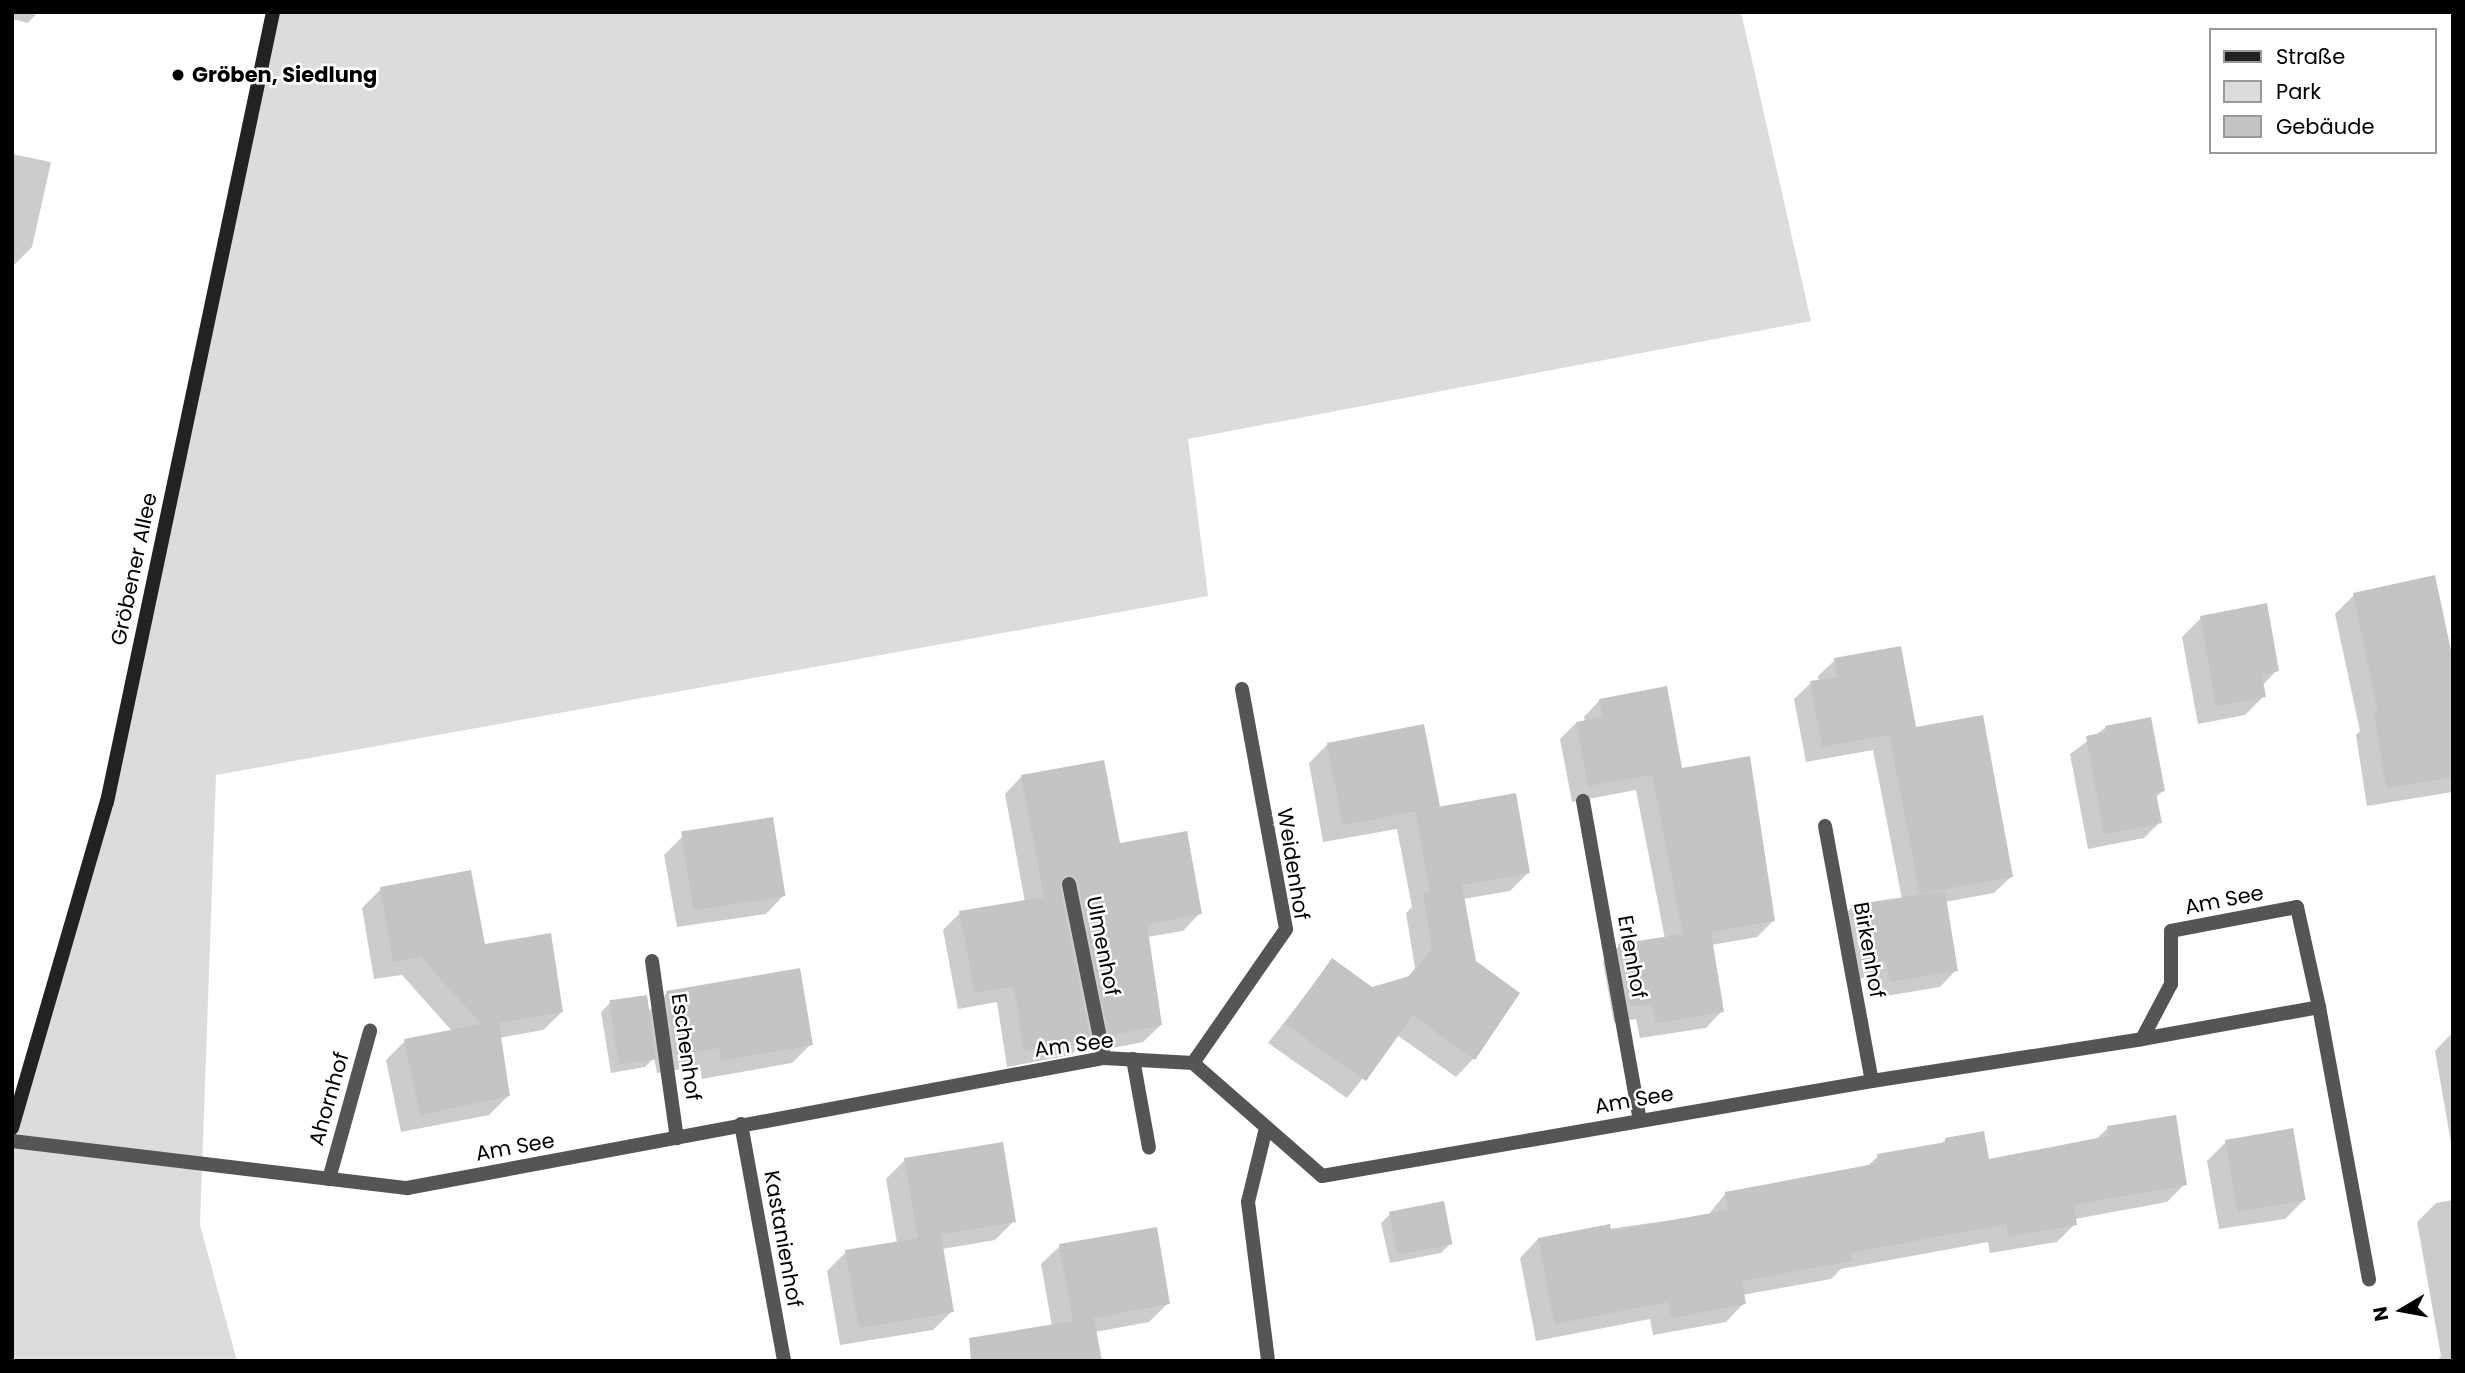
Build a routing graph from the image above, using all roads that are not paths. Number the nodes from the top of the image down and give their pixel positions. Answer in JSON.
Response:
{"nodes":[{"id":1,"x":273,"y":12,"type":"edge"},
{"id":2,"x":1242,"y":689,"type":"dead end"},
{"id":3,"x":1583,"y":801,"type":"dead end"},
{"id":4,"x":1825,"y":826,"type":"dead end"},
{"id":5,"x":1069,"y":884,"type":"dead end"},
{"id":6,"x":652,"y":961,"type":"dead end"},
{"id":7,"x":2319,"y":1007,"type":"junction"},
{"id":8,"x":370,"y":1031,"type":"dead end"},
{"id":9,"x":2143,"y":1039,"type":"junction"},
{"id":10,"x":1104,"y":1058,"type":"junction"},
{"id":11,"x":1133,"y":1059,"type":"junction"},
{"id":12,"x":1193,"y":1063,"type":"junction"},
{"id":13,"x":1872,"y":1081,"type":"junction"},
{"id":14,"x":1640,"y":1120,"type":"junction"},
{"id":15,"x":741,"y":1124,"type":"junction"},
{"id":16,"x":12,"y":1128,"type":"edge"},
{"id":17,"x":1266,"y":1128,"type":"junction"},
{"id":18,"x":677,"y":1138,"type":"junction"},
{"id":19,"x":12,"y":1141,"type":"edge"},
{"id":20,"x":1149,"y":1148,"type":"dead end"},
{"id":21,"x":329,"y":1179,"type":"junction"},
{"id":22,"x":2369,"y":1279,"type":"dead end"},
{"id":23,"x":784,"y":1361,"type":"edge"},
{"id":24,"x":1268,"y":1361,"type":"edge"}],
"edges":[{"from":1,"to":16,"type":"street","name":"Gröbener Allee"},
{"from":2,"to":12,"type":"street","name":"Weidenhof"},
{"from":3,"to":14,"type":"street","name":"Erlenhof"},
{"from":4,"to":13,"type":"street","name":"Birkenhof"},
{"from":5,"to":10,"type":"street","name":"Ulmenhof"},
{"from":6,"to":18,"type":"street","name":"Eschenhof"},
{"from":7,"to":9,"type":"street","name":"Am See"},
{"from":7,"to":9,"type":"street","name":"Am See"},
{"from":7,"to":22,"type":"street","name":"Am See"},
{"from":8,"to":21,"type":"street","name":"Ahornhof"},
{"from":9,"to":13,"type":"street","name":"Am See"},
{"from":10,"to":11,"type":"street","name":"Am See"},
{"from":10,"to":15,"type":"street","name":"Am See"},
{"from":11,"to":12,"type":"street","name":"Am See"},
{"from":11,"to":20,"type":"street"},
{"from":12,"to":17,"type":"street","name":"Am See"},
{"from":13,"to":14,"type":"street","name":"Am See"},
{"from":14,"to":17,"type":"street","name":"Am See"},
{"from":15,"to":18,"type":"street","name":"Am See"},
{"from":15,"to":23,"type":"street","name":"Kastanienhof"},
{"from":17,"to":24,"type":"street"},
{"from":18,"to":21,"type":"street","name":"Am See"},
{"from":19,"to":21,"type":"street","name":"Am See"}]}
